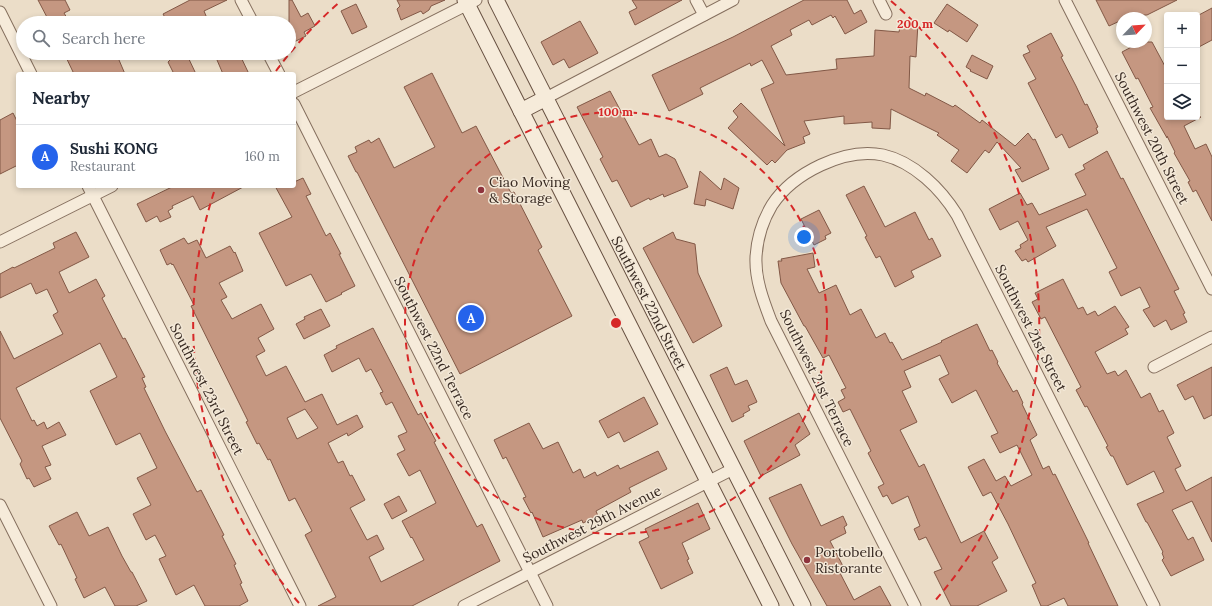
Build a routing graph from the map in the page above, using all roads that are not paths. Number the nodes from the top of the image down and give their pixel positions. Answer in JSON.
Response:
{"nodes":[{"id":1,"x":241,"y":0,"type":"edge"},
{"id":2,"x":496,"y":0,"type":"edge"},
{"id":3,"x":696,"y":0,"type":"edge"},
{"id":4,"x":733,"y":0,"type":"edge"},
{"id":5,"x":879,"y":0,"type":"edge"},
{"id":6,"x":1065,"y":0,"type":"edge"},
{"id":7,"x":470,"y":1,"type":"edge"},
{"id":8,"x":0,"y":12,"type":"edge"},
{"id":9,"x":886,"y":14,"type":"dead end"},
{"id":10,"x":704,"y":15,"type":"junction"},
{"id":11,"x":249,"y":16,"type":"edge"},
{"id":12,"x":16,"y":44,"type":"edge"},
{"id":13,"x":24,"y":60,"type":"edge"},
{"id":14,"x":272,"y":60,"type":"edge"},
{"id":15,"x":30,"y":72,"type":"edge"},
{"id":16,"x":278,"y":72,"type":"edge"},
{"id":17,"x":296,"y":91,"type":"edge"},
{"id":18,"x":546,"y":98,"type":"junction"},
{"id":19,"x":296,"y":108,"type":"edge"},
{"id":20,"x":521,"y":111,"type":"junction"},
{"id":21,"x":813,"y":169,"type":"joint"},
{"id":22,"x":103,"y":188,"type":"edge"},
{"id":23,"x":90,"y":191,"type":"edge"},
{"id":24,"x":0,"y":242,"type":"edge"},
{"id":25,"x":1212,"y":289,"type":"edge"},
{"id":26,"x":1212,"y":338,"type":"edge"},
{"id":27,"x":1154,"y":367,"type":"dead end"},
{"id":28,"x":733,"y":468,"type":"junction"},
{"id":29,"x":708,"y":481,"type":"junction"},
{"id":30,"x":0,"y":504,"type":"edge"},
{"id":31,"x":530,"y":572,"type":"junction"},
{"id":32,"x":51,"y":606,"type":"edge"},
{"id":33,"x":300,"y":606,"type":"edge"},
{"id":34,"x":464,"y":606,"type":"edge"},
{"id":35,"x":547,"y":606,"type":"edge"},
{"id":36,"x":771,"y":606,"type":"edge"},
{"id":37,"x":803,"y":606,"type":"edge"},
{"id":38,"x":915,"y":606,"type":"edge"},
{"id":39,"x":1154,"y":606,"type":"edge"}],
"edges":[{"from":1,"to":11,"type":"street"},
{"from":2,"to":18,"type":"main road","name":"Southwest 22nd Street"},
{"from":3,"to":10,"type":"street"},
{"from":4,"to":10,"type":"street"},
{"from":5,"to":9,"type":"street"},
{"from":6,"to":25,"type":"street","name":"Southwest 20th Street"},
{"from":7,"to":17,"type":"street"},
{"from":7,"to":20,"type":"main road","name":"Southwest 22nd Street"},
{"from":8,"to":12,"type":"street"},
{"from":10,"to":18,"type":"street"},
{"from":13,"to":15,"type":"street"},
{"from":14,"to":16,"type":"street"},
{"from":18,"to":20,"type":"main road"},
{"from":18,"to":28,"type":"main road","name":"Southwest 22nd Street"},
{"from":19,"to":31,"type":"street","name":"Southwest 22nd Terrace"},
{"from":20,"to":29,"type":"main road","name":"Southwest 22nd Street"},
{"from":21,"to":38,"type":"street","name":"Southwest 21st Terrace"},
{"from":21,"to":39,"type":"street","name":"Southwest 21st Street"},
{"from":22,"to":23,"type":"street"},
{"from":23,"to":24,"type":"street"},
{"from":23,"to":33,"type":"street","name":"Southwest 23rd Street"},
{"from":26,"to":27,"type":"street"},
{"from":28,"to":29,"type":"street","name":"Southwest 29th Avenue"},
{"from":28,"to":37,"type":"main road","name":"Southwest 22nd Street"},
{"from":29,"to":31,"type":"street","name":"Southwest 29th Avenue"},
{"from":29,"to":36,"type":"main road","name":"Southwest 22nd Street"},
{"from":30,"to":32,"type":"street"},
{"from":31,"to":34,"type":"street","name":"Southwest 29th Avenue"},
{"from":31,"to":35,"type":"street","name":"Southwest 22nd Terrace"}]}
